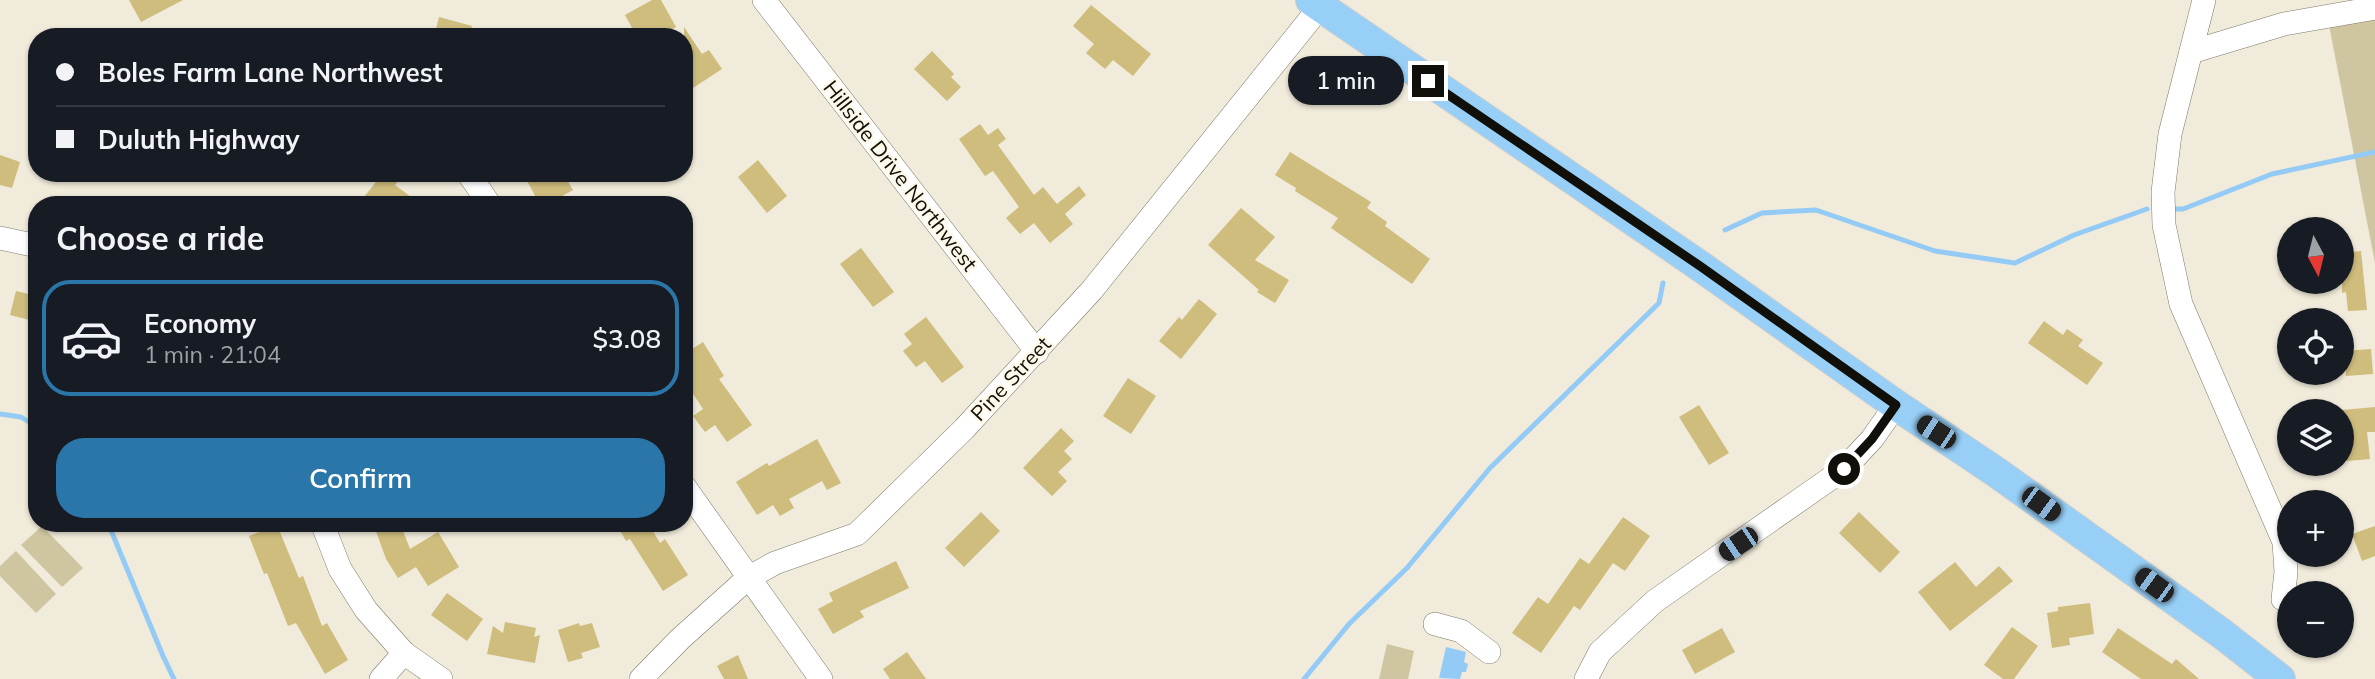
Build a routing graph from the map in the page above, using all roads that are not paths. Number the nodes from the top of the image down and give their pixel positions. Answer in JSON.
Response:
{"nodes":[{"id":1,"x":764,"y":0,"type":"edge"},
{"id":2,"x":2204,"y":0,"type":"edge"},
{"id":3,"x":1315,"y":3,"type":"edge"},
{"id":4,"x":2375,"y":8,"type":"edge"},
{"id":5,"x":2191,"y":52,"type":"junction"},
{"id":6,"x":0,"y":238,"type":"edge"},
{"id":7,"x":28,"y":244,"type":"edge"},
{"id":8,"x":1037,"y":352,"type":"junction"},
{"id":9,"x":1896,"y":405,"type":"junction"},
{"id":10,"x":693,"y":499,"type":"edge"},
{"id":11,"x":326,"y":532,"type":"edge"},
{"id":12,"x":748,"y":578,"type":"junction"},
{"id":13,"x":2286,"y":581,"type":"edge"},
{"id":14,"x":1435,"y":624,"type":"dead end"},
{"id":15,"x":1489,"y":652,"type":"dead end"},
{"id":16,"x":404,"y":653,"type":"junction"},
{"id":17,"x":381,"y":679,"type":"edge"},
{"id":18,"x":441,"y":679,"type":"edge"},
{"id":19,"x":641,"y":679,"type":"edge"},
{"id":20,"x":821,"y":679,"type":"edge"},
{"id":21,"x":1586,"y":679,"type":"edge"},
{"id":22,"x":2280,"y":679,"type":"edge"}],
"edges":[{"from":1,"to":8,"type":"street","name":"Hillside Drive Northwest"},
{"from":2,"to":5,"type":"street"},
{"from":3,"to":8,"type":"street","name":"Pine Street"},
{"from":3,"to":9,"type":"main road"},
{"from":4,"to":5,"type":"street"},
{"from":5,"to":13,"type":"street"},
{"from":6,"to":7,"type":"street"},
{"from":8,"to":12,"type":"street","name":"Pine Street"},
{"from":9,"to":21,"type":"street"},
{"from":9,"to":22,"type":"main road"},
{"from":10,"to":12,"type":"street"},
{"from":11,"to":16,"type":"street"},
{"from":12,"to":19,"type":"street","name":"Pine Street"},
{"from":12,"to":20,"type":"street"},
{"from":14,"to":15,"type":"street"},
{"from":16,"to":17,"type":"street"},
{"from":16,"to":18,"type":"street"}]}
